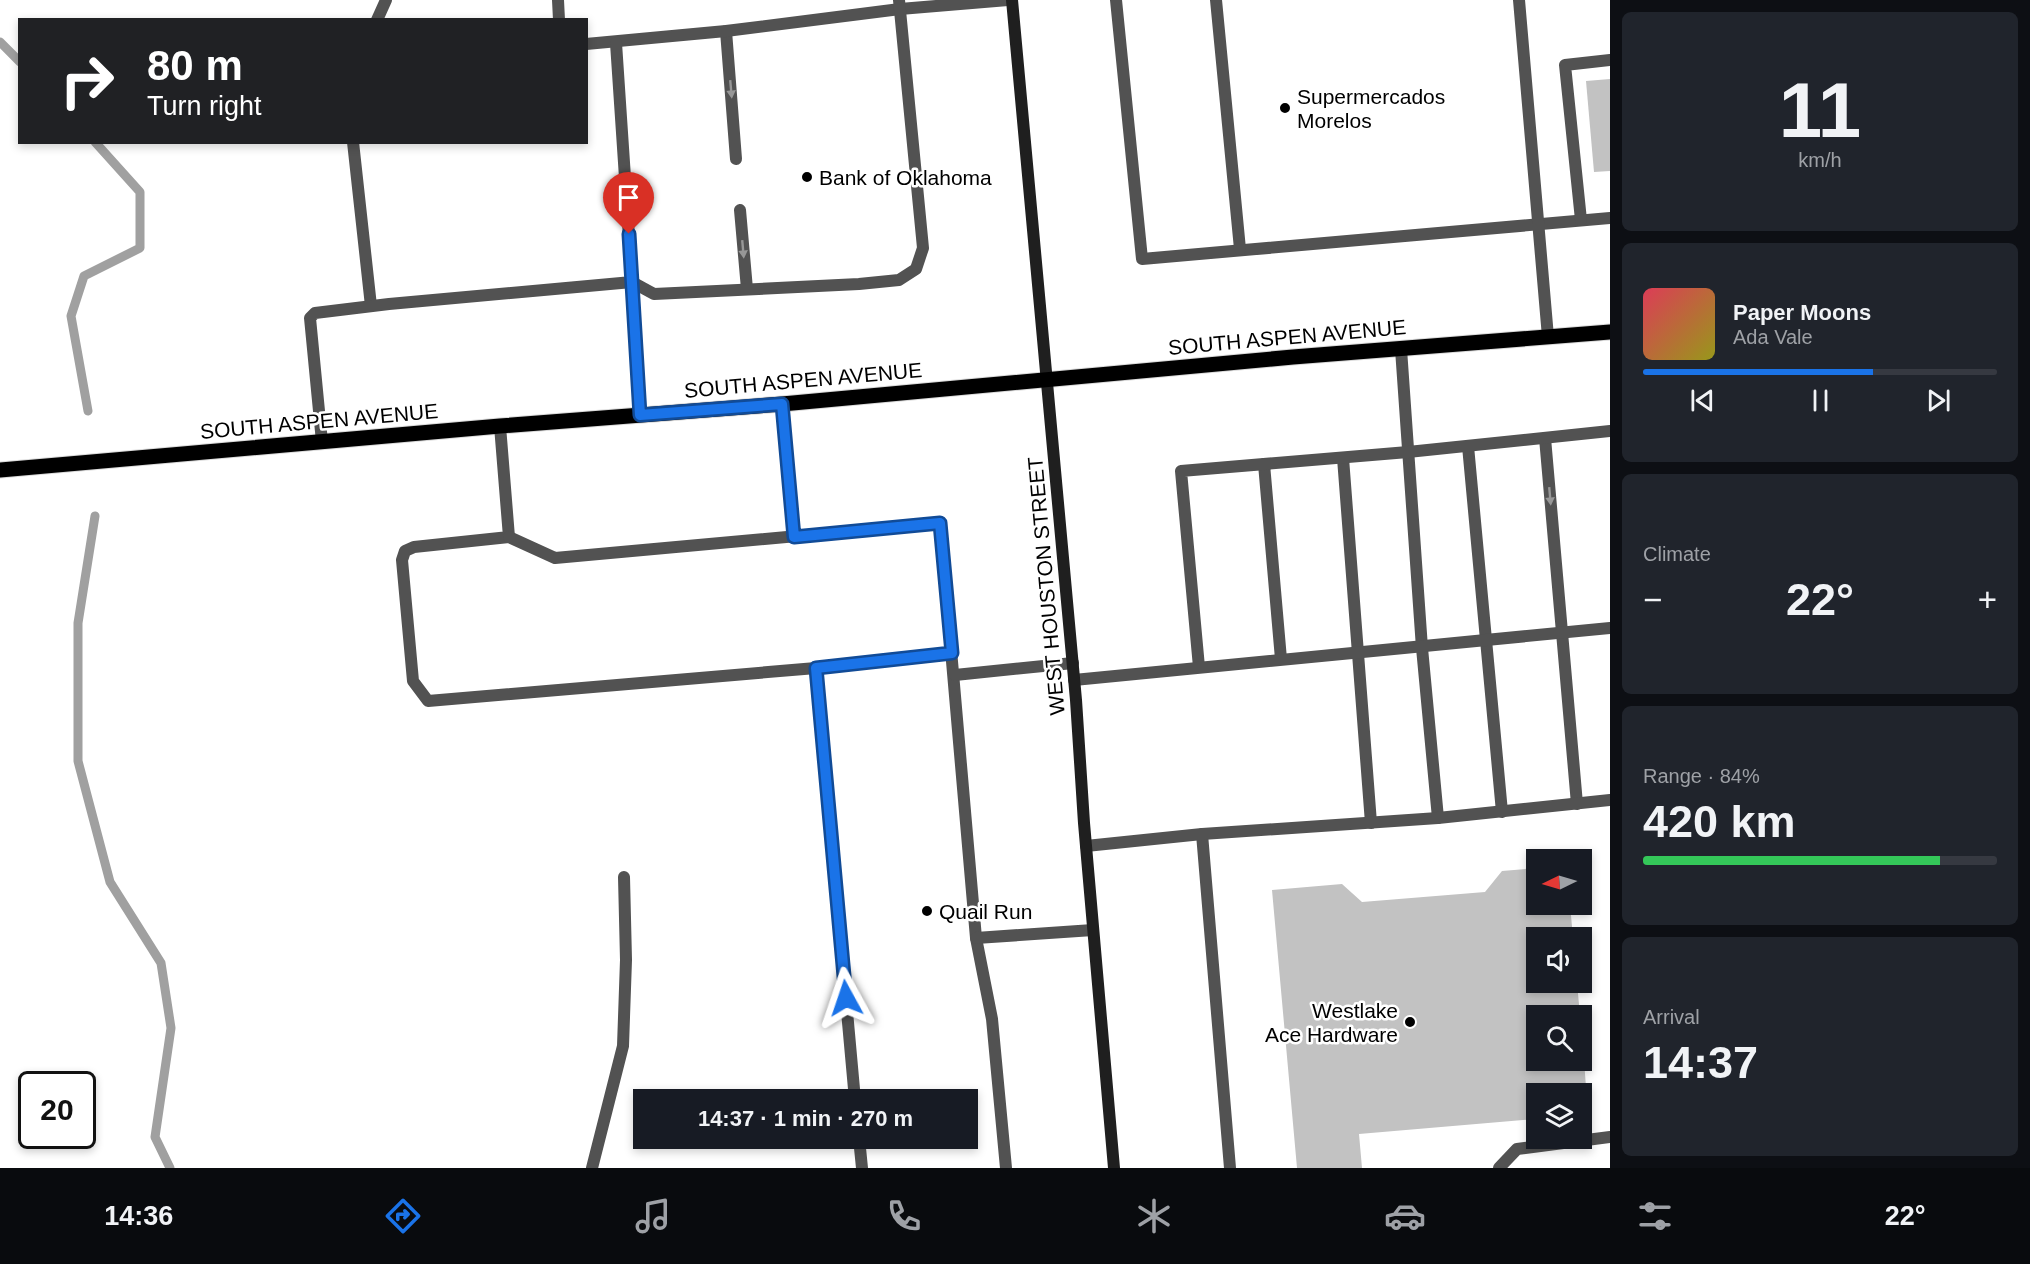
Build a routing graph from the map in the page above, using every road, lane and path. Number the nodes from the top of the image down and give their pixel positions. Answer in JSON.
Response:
{"nodes":[{"id":1,"x":386,"y":0,"type":"edge"},
{"id":2,"x":558,"y":0,"type":"edge"},
{"id":3,"x":1008,"y":0,"type":"edge"},
{"id":4,"x":1012,"y":0,"type":"edge"},
{"id":5,"x":1116,"y":0,"type":"edge"},
{"id":6,"x":1216,"y":0,"type":"edge"},
{"id":7,"x":1519,"y":0,"type":"edge"},
{"id":8,"x":899,"y":4,"type":"edge"},
{"id":9,"x":378,"y":18,"type":"edge"},
{"id":10,"x":559,"y":18,"type":"edge"},
{"id":11,"x":726,"y":31,"type":"junction"},
{"id":12,"x":616,"y":42,"type":"junction"},
{"id":13,"x":588,"y":44,"type":"edge"},
{"id":14,"x":1610,"y":60,"type":"edge"},
{"id":15,"x":353,"y":144,"type":"edge"},
{"id":16,"x":736,"y":159,"type":"dead end"},
{"id":17,"x":740,"y":210,"type":"dead end"},
{"id":18,"x":1610,"y":218,"type":"edge"},
{"id":19,"x":1581,"y":220,"type":"junction"},
{"id":20,"x":1538,"y":224,"type":"junction"},
{"id":21,"x":1240,"y":249,"type":"junction"},
{"id":22,"x":632,"y":282,"type":"junction"},
{"id":23,"x":747,"y":289,"type":"junction"},
{"id":24,"x":371,"y":306,"type":"junction"},
{"id":25,"x":1610,"y":332,"type":"edge"},
{"id":26,"x":1548,"y":337,"type":"junction"},
{"id":27,"x":1401,"y":349,"type":"junction"},
{"id":28,"x":1047,"y":379,"type":"junction"},
{"id":29,"x":782,"y":404,"type":"junction"},
{"id":30,"x":640,"y":415,"type":"junction"},
{"id":31,"x":500,"y":426,"type":"junction"},
{"id":32,"x":1610,"y":431,"type":"edge"},
{"id":33,"x":1545,"y":438,"type":"junction"},
{"id":34,"x":322,"y":442,"type":"junction"},
{"id":35,"x":1468,"y":446,"type":"junction"},
{"id":36,"x":1408,"y":452,"type":"junction"},
{"id":37,"x":1343,"y":458,"type":"junction"},
{"id":38,"x":1264,"y":464,"type":"junction"},
{"id":39,"x":0,"y":470,"type":"edge"},
{"id":40,"x":509,"y":537,"type":"junction"},
{"id":41,"x":794,"y":537,"type":"junction"},
{"id":42,"x":1610,"y":628,"type":"edge"},
{"id":43,"x":1562,"y":633,"type":"junction"},
{"id":44,"x":1486,"y":641,"type":"junction"},
{"id":45,"x":1422,"y":648,"type":"junction"},
{"id":46,"x":952,"y":653,"type":"junction"},
{"id":47,"x":1358,"y":653,"type":"junction"},
{"id":48,"x":1281,"y":659,"type":"junction"},
{"id":49,"x":1073,"y":663,"type":"junction"},
{"id":50,"x":1199,"y":667,"type":"junction"},
{"id":51,"x":816,"y":668,"type":"junction"},
{"id":52,"x":955,"y":675,"type":"junction"},
{"id":53,"x":1074,"y":681,"type":"junction"},
{"id":54,"x":1610,"y":801,"type":"edge"},
{"id":55,"x":1577,"y":804,"type":"junction"},
{"id":56,"x":1502,"y":812,"type":"junction"},
{"id":57,"x":1438,"y":818,"type":"junction"},
{"id":58,"x":1371,"y":823,"type":"junction"},
{"id":59,"x":1202,"y":834,"type":"junction"},
{"id":60,"x":1086,"y":846,"type":"junction"},
{"id":61,"x":624,"y":877,"type":"dead end"},
{"id":62,"x":1093,"y":930,"type":"junction"},
{"id":63,"x":976,"y":938,"type":"junction"},
{"id":64,"x":854,"y":1089,"type":"edge"},
{"id":65,"x":1610,"y":1137,"type":"edge"},
{"id":66,"x":860,"y":1149,"type":"edge"},
{"id":67,"x":592,"y":1168,"type":"edge"},
{"id":68,"x":862,"y":1168,"type":"edge"},
{"id":69,"x":1006,"y":1168,"type":"edge"},
{"id":70,"x":1114,"y":1168,"type":"edge"},
{"id":71,"x":1230,"y":1168,"type":"edge"},
{"id":72,"x":1499,"y":1168,"type":"edge"}],
"edges":[{"from":1,"to":9,"type":"street"},
{"from":2,"to":10,"type":"street"},
{"from":3,"to":8,"type":"street"},
{"from":4,"to":28,"type":"main road","name":"WEST HOUSTON STREET"},
{"from":5,"to":21,"type":"street"},
{"from":6,"to":21,"type":"street"},
{"from":7,"to":20,"type":"street"},
{"from":8,"to":11,"type":"street"},
{"from":8,"to":23,"type":"street"},
{"from":11,"to":12,"type":"street"},
{"from":11,"to":16,"type":"street","one_way":true},
{"from":12,"to":13,"type":"street"},
{"from":12,"to":22,"type":"street"},
{"from":14,"to":19,"type":"street"},
{"from":15,"to":24,"type":"street"},
{"from":17,"to":23,"type":"street","one_way":true},
{"from":18,"to":19,"type":"street"},
{"from":19,"to":20,"type":"street"},
{"from":20,"to":21,"type":"street"},
{"from":20,"to":26,"type":"street"},
{"from":22,"to":23,"type":"street"},
{"from":22,"to":24,"type":"street"},
{"from":22,"to":30,"type":"street"},
{"from":24,"to":34,"type":"street"},
{"from":25,"to":26,"type":"main road","name":"SOUTH ASPEN AVENUE"},
{"from":26,"to":27,"type":"main road","name":"SOUTH ASPEN AVENUE"},
{"from":27,"to":28,"type":"main road","name":"SOUTH ASPEN AVENUE"},
{"from":27,"to":36,"type":"street"},
{"from":28,"to":29,"type":"main road","name":"SOUTH ASPEN AVENUE"},
{"from":28,"to":49,"type":"main road","name":"WEST HOUSTON STREET"},
{"from":29,"to":30,"type":"main road","name":"SOUTH ASPEN AVENUE"},
{"from":29,"to":41,"type":"street"},
{"from":30,"to":31,"type":"main road","name":"SOUTH ASPEN AVENUE"},
{"from":31,"to":34,"type":"main road","name":"SOUTH ASPEN AVENUE"},
{"from":31,"to":40,"type":"street"},
{"from":32,"to":33,"type":"street"},
{"from":33,"to":35,"type":"street"},
{"from":33,"to":43,"type":"street","one_way":true},
{"from":34,"to":39,"type":"main road","name":"SOUTH ASPEN AVENUE"},
{"from":35,"to":36,"type":"street"},
{"from":35,"to":44,"type":"street"},
{"from":36,"to":37,"type":"street"},
{"from":36,"to":45,"type":"street"},
{"from":37,"to":38,"type":"street"},
{"from":37,"to":47,"type":"street"},
{"from":38,"to":48,"type":"street"},
{"from":38,"to":50,"type":"street"},
{"from":40,"to":41,"type":"street"},
{"from":40,"to":51,"type":"street"},
{"from":41,"to":46,"type":"street"},
{"from":42,"to":43,"type":"street"},
{"from":43,"to":44,"type":"street"},
{"from":43,"to":55,"type":"street"},
{"from":44,"to":45,"type":"street"},
{"from":44,"to":56,"type":"street"},
{"from":45,"to":47,"type":"street"},
{"from":45,"to":57,"type":"street"},
{"from":46,"to":51,"type":"street"},
{"from":46,"to":52,"type":"street"},
{"from":47,"to":48,"type":"street"},
{"from":47,"to":58,"type":"street"},
{"from":48,"to":50,"type":"street"},
{"from":49,"to":52,"type":"street"},
{"from":49,"to":53,"type":"main road","name":"WEST HOUSTON STREET"},
{"from":50,"to":53,"type":"street"},
{"from":51,"to":64,"type":"street"},
{"from":52,"to":63,"type":"street"},
{"from":53,"to":60,"type":"main road","name":"WEST HOUSTON STREET"},
{"from":54,"to":55,"type":"street"},
{"from":55,"to":56,"type":"street"},
{"from":56,"to":57,"type":"street"},
{"from":57,"to":58,"type":"street"},
{"from":58,"to":59,"type":"street"},
{"from":59,"to":60,"type":"street"},
{"from":59,"to":71,"type":"street"},
{"from":60,"to":62,"type":"main road","name":"WEST HOUSTON STREET"},
{"from":61,"to":67,"type":"street"},
{"from":62,"to":63,"type":"street"},
{"from":62,"to":70,"type":"main road","name":"WEST HOUSTON STREET"},
{"from":63,"to":69,"type":"street"},
{"from":65,"to":72,"type":"street"},
{"from":66,"to":68,"type":"street"}]}
